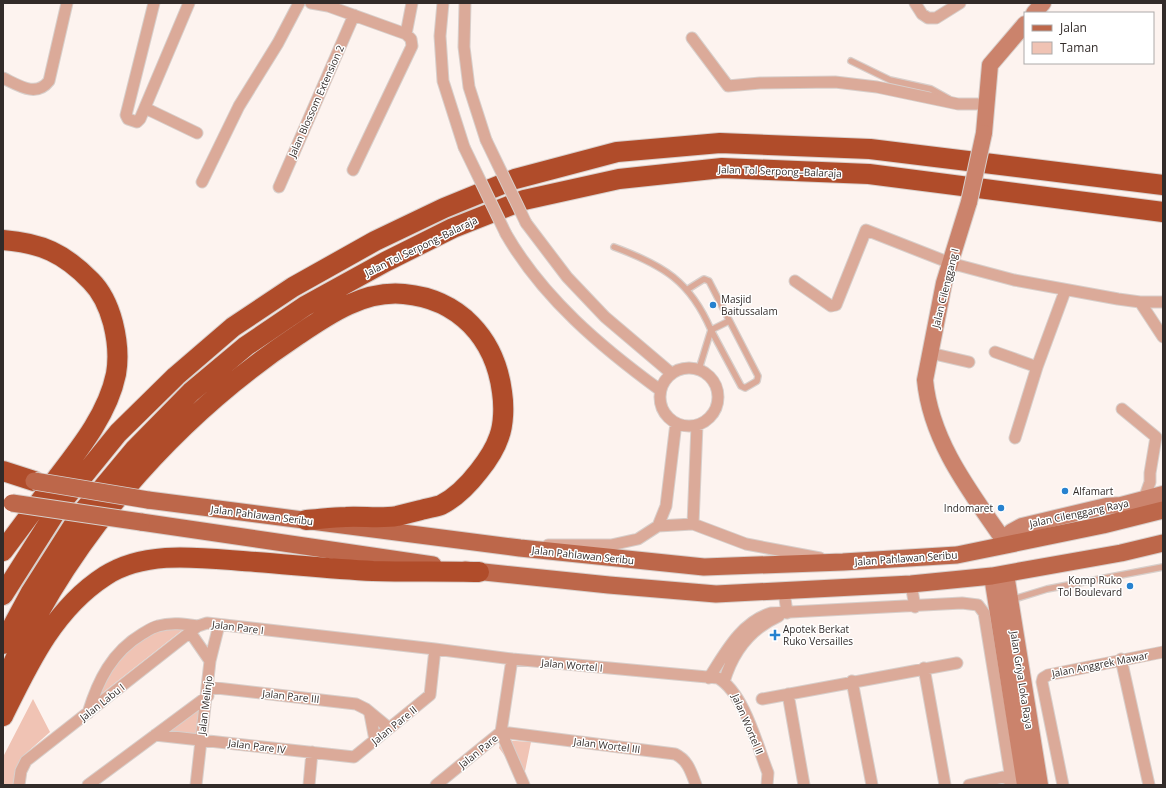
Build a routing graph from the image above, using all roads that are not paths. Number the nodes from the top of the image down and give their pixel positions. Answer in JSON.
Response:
{"nodes":[{"id":1,"x":67,"y":3,"type":"edge"},
{"id":2,"x":154,"y":3,"type":"edge"},
{"id":3,"x":189,"y":3,"type":"edge"},
{"id":4,"x":299,"y":3,"type":"edge"},
{"id":5,"x":312,"y":3,"type":"edge"},
{"id":6,"x":412,"y":3,"type":"edge"},
{"id":7,"x":443,"y":3,"type":"edge"},
{"id":8,"x":465,"y":3,"type":"edge"},
{"id":9,"x":915,"y":3,"type":"edge"},
{"id":10,"x":960,"y":3,"type":"edge"},
{"id":11,"x":1043,"y":3,"type":"edge"},
{"id":12,"x":1035,"y":12,"type":"edge"},
{"id":13,"x":354,"y":15,"type":"junction"},
{"id":14,"x":1024,"y":25,"type":"edge"},
{"id":15,"x":406,"y":34,"type":"junction"},
{"id":16,"x":692,"y":38,"type":"dead end"},
{"id":17,"x":851,"y":62,"type":"dead end"},
{"id":18,"x":3,"y":78,"type":"edge"},
{"id":19,"x":958,"y":104,"type":"junction"},
{"id":20,"x":988,"y":104,"type":"junction"},
{"id":21,"x":145,"y":108,"type":"junction"},
{"id":22,"x":197,"y":133,"type":"dead end"},
{"id":23,"x":353,"y":170,"type":"dead end"},
{"id":24,"x":202,"y":182,"type":"dead end"},
{"id":25,"x":1163,"y":185,"type":"edge"},
{"id":26,"x":279,"y":187,"type":"dead end"},
{"id":27,"x":1163,"y":212,"type":"edge"},
{"id":28,"x":3,"y":240,"type":"edge"},
{"id":29,"x":614,"y":247,"type":"dead end"},
{"id":30,"x":950,"y":264,"type":"junction"},
{"id":31,"x":795,"y":281,"type":"dead end"},
{"id":32,"x":688,"y":289,"type":"junction"},
{"id":33,"x":1065,"y":291,"type":"junction"},
{"id":34,"x":1140,"y":302,"type":"junction"},
{"id":35,"x":1163,"y":302,"type":"edge"},
{"id":36,"x":729,"y":322,"type":"junction"},
{"id":37,"x":711,"y":330,"type":"junction"},
{"id":38,"x":1163,"y":337,"type":"edge"},
{"id":39,"x":995,"y":352,"type":"dead end"},
{"id":40,"x":930,"y":353,"type":"junction"},
{"id":41,"x":969,"y":362,"type":"dead end"},
{"id":42,"x":1038,"y":367,"type":"junction"},
{"id":43,"x":699,"y":369,"type":"junction"},
{"id":44,"x":671,"y":374,"type":"junction"},
{"id":45,"x":660,"y":390,"type":"junction"},
{"id":46,"x":1122,"y":409,"type":"dead end"},
{"id":47,"x":676,"y":423,"type":"junction"},
{"id":48,"x":697,"y":425,"type":"junction"},
{"id":49,"x":1016,"y":438,"type":"dead end"},
{"id":50,"x":3,"y":471,"type":"edge"},
{"id":51,"x":3,"y":476,"type":"edge"},
{"id":52,"x":34,"y":481,"type":"junction"},
{"id":53,"x":1163,"y":494,"type":"edge"},
{"id":54,"x":1144,"y":499,"type":"junction"},
{"id":55,"x":7,"y":502,"type":"edge"},
{"id":56,"x":1163,"y":510,"type":"edge"},
{"id":57,"x":306,"y":520,"type":"junction"},
{"id":58,"x":693,"y":524,"type":"junction"},
{"id":59,"x":658,"y":526,"type":"junction"},
{"id":60,"x":1163,"y":543,"type":"edge"},
{"id":61,"x":1007,"y":545,"type":"junction"},
{"id":62,"x":520,"y":548,"type":"junction"},
{"id":63,"x":3,"y":551,"type":"edge"},
{"id":64,"x":843,"y":562,"type":"junction"},
{"id":65,"x":1163,"y":567,"type":"edge"},
{"id":66,"x":479,"y":572,"type":"junction"},
{"id":67,"x":999,"y":575,"type":"junction"},
{"id":68,"x":911,"y":584,"type":"junction"},
{"id":69,"x":784,"y":591,"type":"junction"},
{"id":70,"x":3,"y":595,"type":"edge"},
{"id":71,"x":1010,"y":600,"type":"junction"},
{"id":72,"x":915,"y":607,"type":"junction"},
{"id":73,"x":787,"y":613,"type":"junction"},
{"id":74,"x":218,"y":625,"type":"junction"},
{"id":75,"x":194,"y":629,"type":"junction"},
{"id":76,"x":3,"y":644,"type":"edge"},
{"id":77,"x":435,"y":649,"type":"junction"},
{"id":78,"x":1163,"y":652,"type":"edge"},
{"id":79,"x":512,"y":659,"type":"junction"},
{"id":80,"x":1121,"y":659,"type":"junction"},
{"id":81,"x":210,"y":661,"type":"junction"},
{"id":82,"x":957,"y":662,"type":"dead end"},
{"id":83,"x":924,"y":668,"type":"junction"},
{"id":84,"x":709,"y":678,"type":"junction"},
{"id":85,"x":852,"y":681,"type":"junction"},
{"id":86,"x":724,"y":682,"type":"junction"},
{"id":87,"x":3,"y":686,"type":"edge"},
{"id":88,"x":208,"y":691,"type":"junction"},
{"id":89,"x":788,"y":694,"type":"junction"},
{"id":90,"x":762,"y":699,"type":"dead end"},
{"id":91,"x":88,"y":713,"type":"junction"},
{"id":92,"x":370,"y":714,"type":"junction"},
{"id":93,"x":3,"y":716,"type":"edge"},
{"id":94,"x":389,"y":728,"type":"junction"},
{"id":95,"x":501,"y":732,"type":"junction"},
{"id":96,"x":155,"y":735,"type":"junction"},
{"id":97,"x":201,"y":739,"type":"junction"},
{"id":98,"x":375,"y":740,"type":"junction"},
{"id":99,"x":312,"y":752,"type":"junction"},
{"id":100,"x":1023,"y":782,"type":"edge"},
{"id":101,"x":19,"y":785,"type":"edge"},
{"id":102,"x":88,"y":785,"type":"edge"},
{"id":103,"x":196,"y":785,"type":"edge"},
{"id":104,"x":308,"y":785,"type":"edge"},
{"id":105,"x":436,"y":785,"type":"edge"},
{"id":106,"x":524,"y":785,"type":"edge"},
{"id":107,"x":696,"y":785,"type":"edge"},
{"id":108,"x":767,"y":785,"type":"edge"},
{"id":109,"x":804,"y":785,"type":"edge"},
{"id":110,"x":872,"y":785,"type":"edge"},
{"id":111,"x":945,"y":785,"type":"edge"},
{"id":112,"x":969,"y":785,"type":"edge"},
{"id":113,"x":1063,"y":785,"type":"edge"},
{"id":114,"x":1149,"y":785,"type":"edge"}],
"edges":[{"from":1,"to":18,"type":"street"},
{"from":2,"to":21,"type":"street"},
{"from":3,"to":21,"type":"street"},
{"from":4,"to":24,"type":"street"},
{"from":5,"to":13,"type":"street"},
{"from":6,"to":15,"type":"street"},
{"from":7,"to":45,"type":"street","bridge":true},
{"from":8,"to":44,"type":"street","bridge":true},
{"from":9,"to":10,"type":"street"},
{"from":11,"to":12,"type":"street"},
{"from":13,"to":15,"type":"street"},
{"from":13,"to":26,"type":"street","name":"Jalan Blossom Extension 2"},
{"from":14,"to":20,"type":"street","name":"Jalan Cilenggang I"},
{"from":15,"to":23,"type":"street"},
{"from":16,"to":19,"type":"street"},
{"from":17,"to":19,"type":"lane"},
{"from":19,"to":20,"type":"street"},
{"from":20,"to":30,"type":"street","name":"Jalan Cilenggang I","bridge":true},
{"from":21,"to":22,"type":"street"},
{"from":25,"to":70,"type":"highway"},
{"from":27,"to":76,"type":"highway","name":"Jalan Tol Serpong–Balaraja"},
{"from":28,"to":63,"type":"highway"},
{"from":29,"to":32,"type":"lane"},
{"from":30,"to":31,"type":"street"},
{"from":30,"to":33,"type":"street"},
{"from":30,"to":40,"type":"street","name":"Jalan Cilenggang I"},
{"from":32,"to":36,"type":"lane"},
{"from":32,"to":37,"type":"lane"},
{"from":33,"to":34,"type":"street"},
{"from":33,"to":42,"type":"street"},
{"from":34,"to":35,"type":"street"},
{"from":34,"to":38,"type":"street"},
{"from":36,"to":37,"type":"lane"},
{"from":36,"to":37,"type":"lane"},
{"from":37,"to":43,"type":"lane"},
{"from":39,"to":42,"type":"street"},
{"from":40,"to":41,"type":"street"},
{"from":40,"to":61,"type":"street","name":"Jalan Cilenggang I"},
{"from":42,"to":49,"type":"street"},
{"from":43,"to":44,"type":"street"},
{"from":43,"to":48,"type":"street"},
{"from":44,"to":45,"type":"street"},
{"from":45,"to":47,"type":"street"},
{"from":46,"to":54,"type":"street"},
{"from":47,"to":48,"type":"street"},
{"from":47,"to":59,"type":"street"},
{"from":48,"to":58,"type":"street"},
{"from":50,"to":52,"type":"highway"},
{"from":51,"to":52,"type":"main road","name":"Jalan Pahlawan Seribu"},
{"from":52,"to":57,"type":"main road","name":"Jalan Pahlawan Seribu","bridge":true},
{"from":53,"to":54,"type":"street","name":"Jalan Cilenggang Raya"},
{"from":54,"to":61,"type":"street","name":"Jalan Cilenggang Raya"},
{"from":55,"to":66,"type":"main road","bridge":true},
{"from":56,"to":61,"type":"main road","name":"Jalan Pahlawan Seribu"},
{"from":57,"to":62,"type":"main road","name":"Jalan Pahlawan Seribu"},
{"from":57,"to":87,"type":"highway"},
{"from":58,"to":59,"type":"street"},
{"from":58,"to":64,"type":"street"},
{"from":59,"to":62,"type":"street"},
{"from":60,"to":67,"type":"main road"},
{"from":61,"to":64,"type":"main road","name":"Jalan Pahlawan Seribu"},
{"from":62,"to":64,"type":"main road","name":"Jalan Pahlawan Seribu"},
{"from":65,"to":71,"type":"lane"},
{"from":66,"to":69,"type":"main road"},
{"from":66,"to":93,"type":"highway"},
{"from":67,"to":68,"type":"main road"},
{"from":67,"to":71,"type":"street","name":"Jalan Griya Loka Raya"},
{"from":67,"to":100,"type":"street","name":"Jalan Griya Loka Raya"},
{"from":68,"to":69,"type":"main road"},
{"from":68,"to":72,"type":"street"},
{"from":69,"to":73,"type":"street"},
{"from":71,"to":100,"type":"street","name":"Jalan Griya Loka Raya"},
{"from":72,"to":73,"type":"street"},
{"from":72,"to":100,"type":"street"},
{"from":73,"to":84,"type":"street"},
{"from":73,"to":86,"type":"street"},
{"from":74,"to":75,"type":"street","name":"Jalan Pare I"},
{"from":74,"to":77,"type":"street","name":"Jalan Pare I"},
{"from":74,"to":81,"type":"street","name":"Jalan Melinjo"},
{"from":75,"to":81,"type":"street"},
{"from":75,"to":91,"type":"street","name":"Jalan Labu I"},
{"from":75,"to":91,"type":"street","name":"Jalan Pare I"},
{"from":77,"to":79,"type":"street","name":"Jalan Wortel I"},
{"from":77,"to":94,"type":"street","name":"Jalan Pare II"},
{"from":78,"to":80,"type":"street","name":"Jalan Anggrek Mawar"},
{"from":79,"to":84,"type":"street","name":"Jalan Wortel I"},
{"from":79,"to":95,"type":"street","name":"Jalan Pare"},
{"from":80,"to":113,"type":"street","name":"Jalan Anggrek Mawar"},
{"from":80,"to":114,"type":"street"},
{"from":81,"to":88,"type":"street","name":"Jalan Melinjo"},
{"from":82,"to":83,"type":"street"},
{"from":83,"to":85,"type":"street"},
{"from":83,"to":111,"type":"street"},
{"from":84,"to":86,"type":"street"},
{"from":85,"to":89,"type":"street"},
{"from":85,"to":110,"type":"street"},
{"from":86,"to":108,"type":"street","name":"Jalan Wortel II"},
{"from":88,"to":92,"type":"street","name":"Jalan Pare III"},
{"from":88,"to":96,"type":"street"},
{"from":88,"to":97,"type":"street","name":"Jalan Melinjo"},
{"from":89,"to":90,"type":"street"},
{"from":89,"to":109,"type":"street"},
{"from":91,"to":101,"type":"street","name":"Jalan Labu I"},
{"from":92,"to":94,"type":"street","name":"Jalan Pare III"},
{"from":92,"to":98,"type":"street"},
{"from":94,"to":98,"type":"street","name":"Jalan Pare II"},
{"from":95,"to":105,"type":"street","name":"Jalan Pare"},
{"from":95,"to":106,"type":"street"},
{"from":95,"to":107,"type":"street","name":"Jalan Wortel III"},
{"from":96,"to":97,"type":"street","name":"Jalan Pare IV"},
{"from":96,"to":102,"type":"street"},
{"from":97,"to":99,"type":"street","name":"Jalan Pare IV"},
{"from":97,"to":103,"type":"street","name":"Jalan Melinjo"},
{"from":98,"to":99,"type":"street","name":"Jalan Pare II"},
{"from":99,"to":104,"type":"street"},
{"from":100,"to":112,"type":"street"}]}
